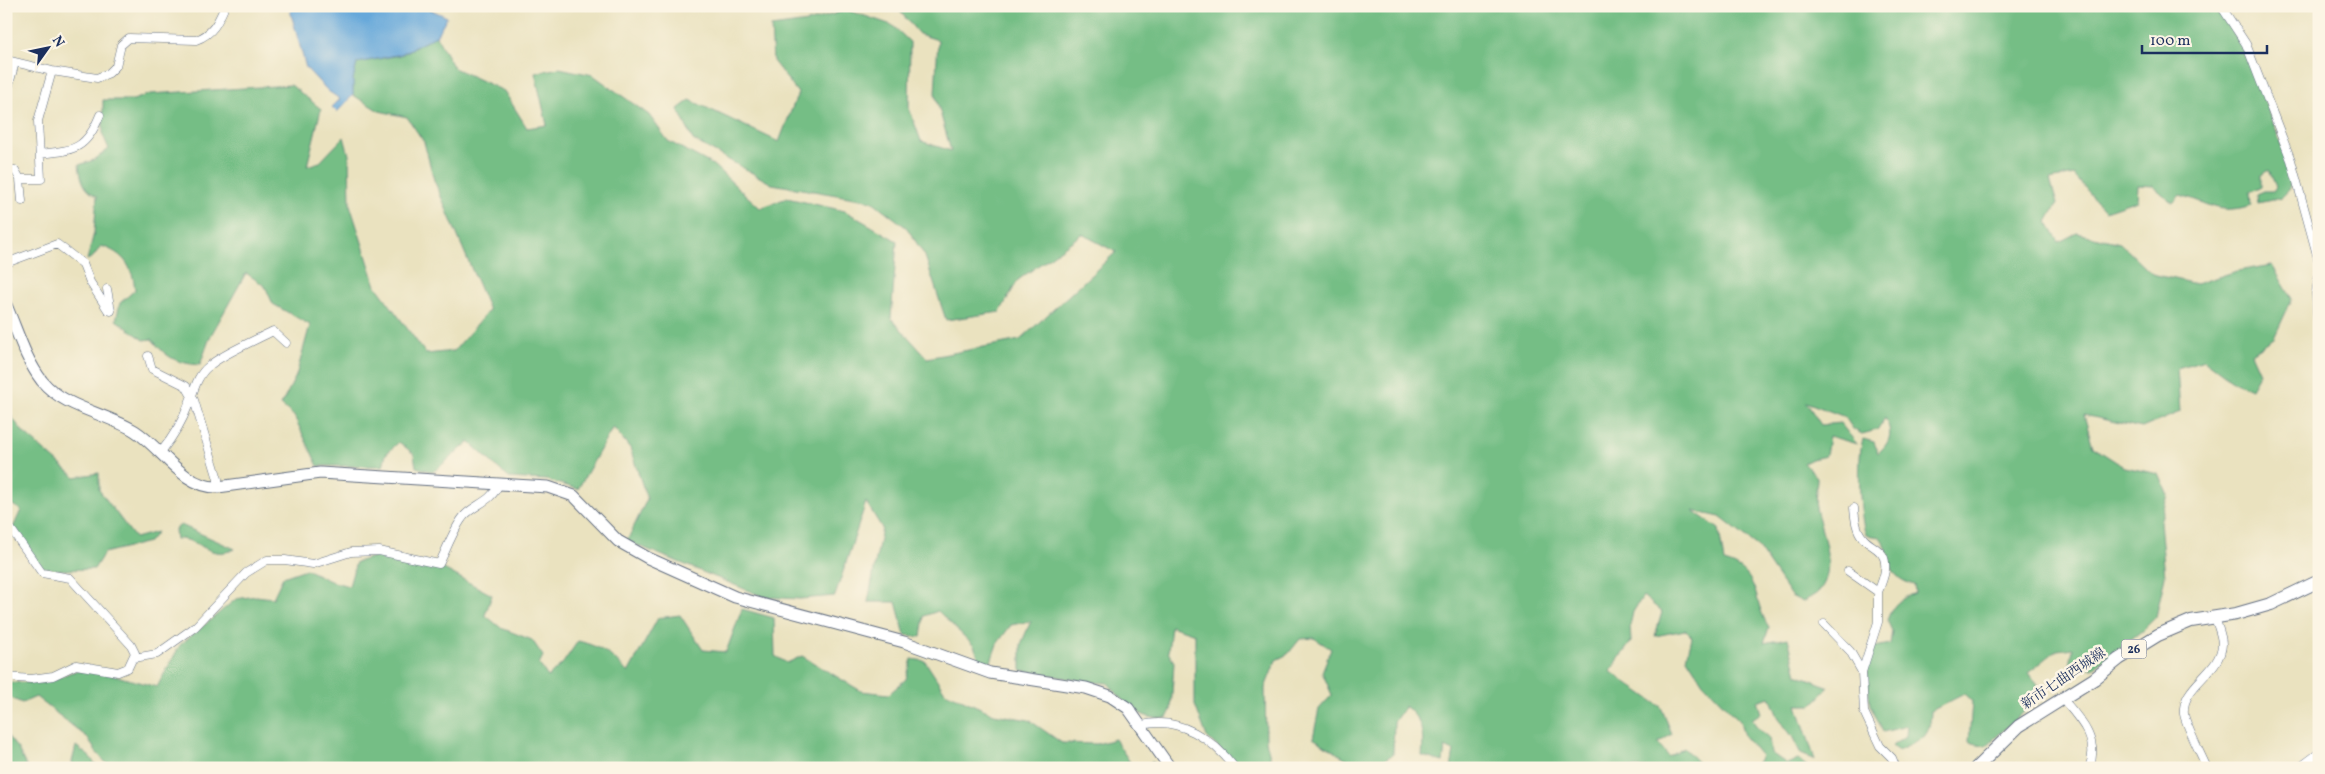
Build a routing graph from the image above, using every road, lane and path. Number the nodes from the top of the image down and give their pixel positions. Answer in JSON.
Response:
{"nodes":[{"id":1,"x":225,"y":6,"type":"edge"},
{"id":2,"x":2221,"y":6,"type":"edge"},
{"id":3,"x":6,"y":60,"type":"edge"},
{"id":4,"x":15,"y":62,"type":"junction"},
{"id":5,"x":52,"y":71,"type":"junction"},
{"id":6,"x":6,"y":96,"type":"edge"},
{"id":7,"x":100,"y":116,"type":"dead end"},
{"id":8,"x":40,"y":154,"type":"junction"},
{"id":9,"x":6,"y":170,"type":"edge"},
{"id":10,"x":20,"y":180,"type":"junction"},
{"id":11,"x":22,"y":201,"type":"dead end"},
{"id":12,"x":2319,"y":262,"type":"edge"},
{"id":13,"x":6,"y":263,"type":"edge"},
{"id":14,"x":2319,"y":274,"type":"edge"},
{"id":15,"x":107,"y":289,"type":"dead end"},
{"id":16,"x":6,"y":305,"type":"edge"},
{"id":17,"x":286,"y":343,"type":"dead end"},
{"id":18,"x":2319,"y":348,"type":"edge"},
{"id":19,"x":148,"y":356,"type":"dead end"},
{"id":20,"x":190,"y":394,"type":"junction"},
{"id":21,"x":160,"y":452,"type":"junction"},
{"id":22,"x":498,"y":484,"type":"junction"},
{"id":23,"x":218,"y":487,"type":"junction"},
{"id":24,"x":1854,"y":508,"type":"dead end"},
{"id":25,"x":6,"y":522,"type":"edge"},
{"id":26,"x":1848,"y":571,"type":"dead end"},
{"id":27,"x":2319,"y":581,"type":"edge"},
{"id":28,"x":1878,"y":592,"type":"junction"},
{"id":29,"x":2216,"y":617,"type":"junction"},
{"id":30,"x":1824,"y":624,"type":"dead end"},
{"id":31,"x":134,"y":658,"type":"junction"},
{"id":32,"x":1862,"y":672,"type":"junction"},
{"id":33,"x":6,"y":677,"type":"edge"},
{"id":34,"x":2061,"y":697,"type":"junction"},
{"id":35,"x":1142,"y":725,"type":"junction"},
{"id":36,"x":2319,"y":753,"type":"edge"},
{"id":37,"x":1170,"y":768,"type":"edge"},
{"id":38,"x":1236,"y":768,"type":"edge"},
{"id":39,"x":1896,"y":768,"type":"edge"},
{"id":40,"x":1976,"y":768,"type":"edge"},
{"id":41,"x":2089,"y":768,"type":"edge"},
{"id":42,"x":2206,"y":768,"type":"edge"},
{"id":43,"x":2299,"y":768,"type":"edge"}],
"edges":[{"from":1,"to":5,"type":"street"},
{"from":2,"to":12,"type":"street"},
{"from":3,"to":4,"type":"street"},
{"from":4,"to":5,"type":"street"},
{"from":4,"to":6,"type":"street"},
{"from":5,"to":8,"type":"street"},
{"from":7,"to":8,"type":"street"},
{"from":8,"to":10,"type":"street"},
{"from":9,"to":10,"type":"street"},
{"from":10,"to":11,"type":"street"},
{"from":13,"to":15,"type":"street"},
{"from":14,"to":18,"type":"street"},
{"from":16,"to":21,"type":"street"},
{"from":17,"to":20,"type":"street"},
{"from":19,"to":20,"type":"street"},
{"from":20,"to":21,"type":"street"},
{"from":20,"to":23,"type":"street"},
{"from":21,"to":23,"type":"street"},
{"from":22,"to":23,"type":"street"},
{"from":22,"to":31,"type":"street"},
{"from":22,"to":35,"type":"street"},
{"from":24,"to":28,"type":"street"},
{"from":25,"to":31,"type":"street"},
{"from":26,"to":28,"type":"street"},
{"from":27,"to":29,"type":"main road","name":"新市七曲西城線","number":"26"},
{"from":28,"to":32,"type":"street"},
{"from":29,"to":34,"type":"main road","name":"新市七曲西城線","number":"26"},
{"from":29,"to":42,"type":"street"},
{"from":30,"to":32,"type":"street"},
{"from":31,"to":33,"type":"street"},
{"from":32,"to":39,"type":"street"},
{"from":34,"to":40,"type":"main road","name":"新市七曲西城線","number":"26"},
{"from":34,"to":41,"type":"street"},
{"from":35,"to":37,"type":"street"},
{"from":35,"to":38,"type":"street"},
{"from":36,"to":43,"type":"street"}]}
